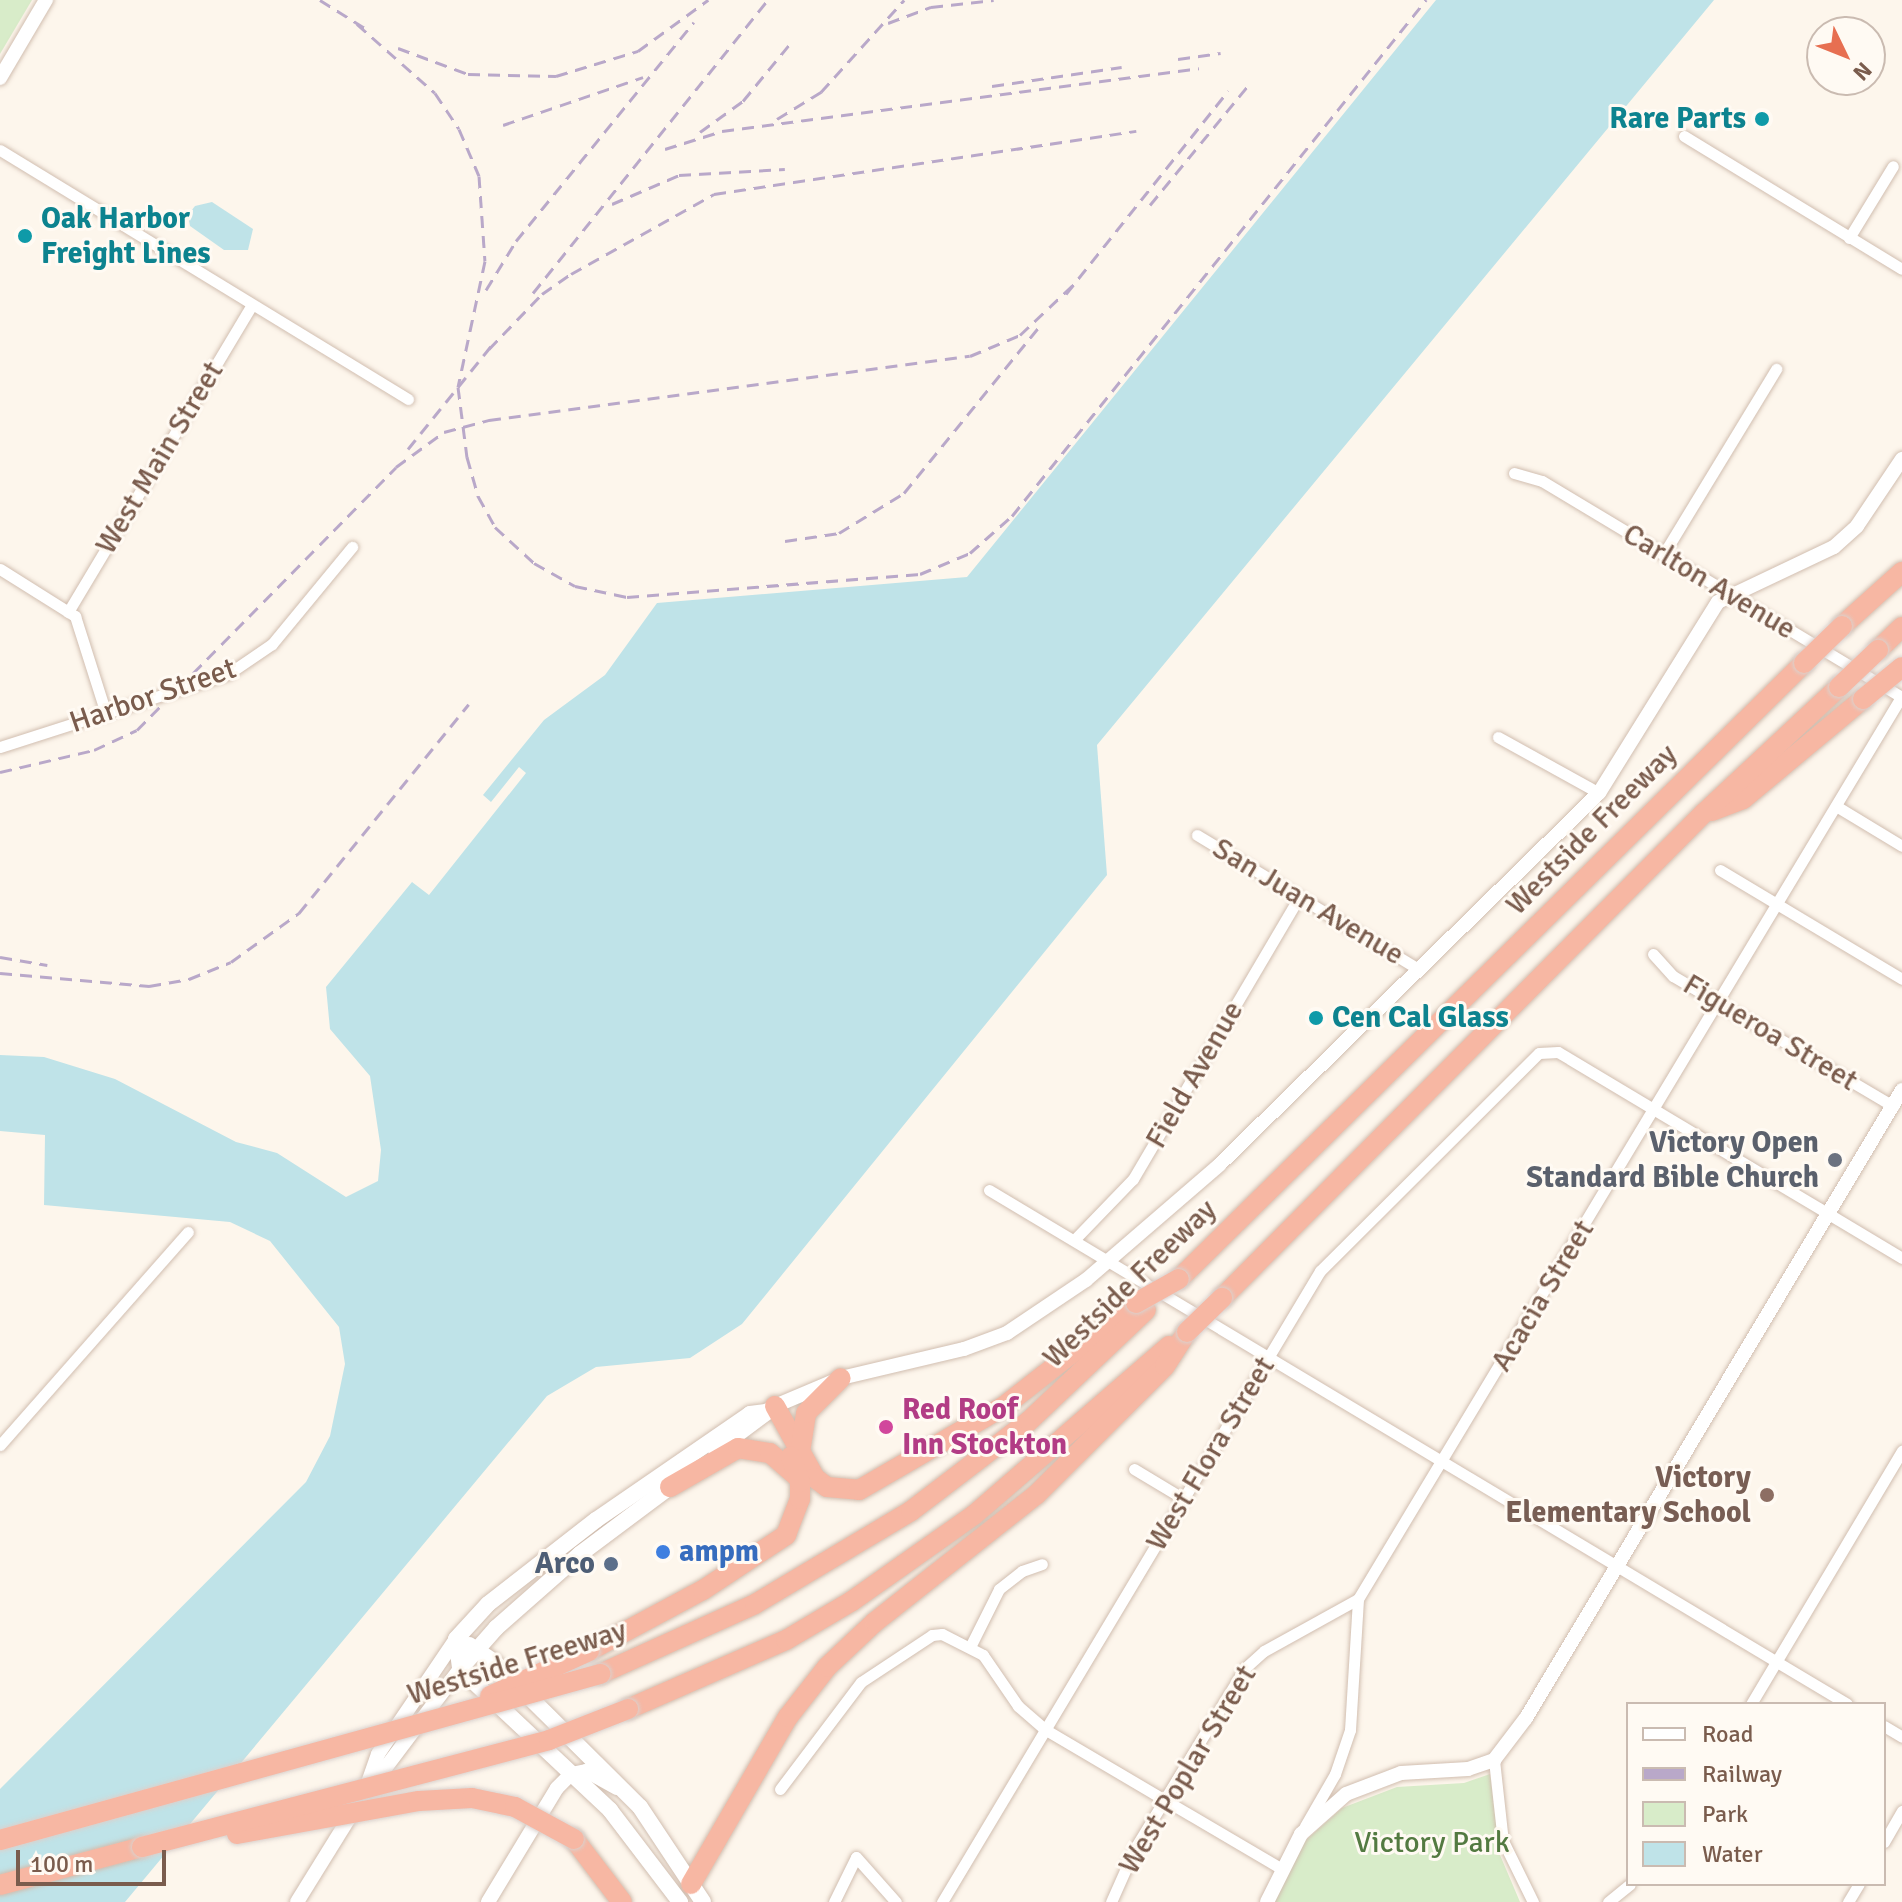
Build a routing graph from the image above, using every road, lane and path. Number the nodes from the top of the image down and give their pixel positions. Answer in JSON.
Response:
{"nodes":[{"id":1,"x":46,"y":0,"type":"edge"},
{"id":2,"x":0,"y":78,"type":"edge"},
{"id":3,"x":1684,"y":136,"type":"dead end"},
{"id":4,"x":0,"y":150,"type":"edge"},
{"id":5,"x":1893,"y":166,"type":"dead end"},
{"id":6,"x":1849,"y":238,"type":"junction"},
{"id":7,"x":1902,"y":269,"type":"edge"},
{"id":8,"x":252,"y":305,"type":"junction"},
{"id":9,"x":1776,"y":369,"type":"dead end"},
{"id":10,"x":408,"y":399,"type":"dead end"},
{"id":11,"x":1902,"y":459,"type":"edge"},
{"id":12,"x":1514,"y":473,"type":"dead end"},
{"id":13,"x":352,"y":547,"type":"dead end"},
{"id":14,"x":1663,"y":555,"type":"junction"},
{"id":15,"x":0,"y":569,"type":"edge"},
{"id":16,"x":1902,"y":572,"type":"edge"},
{"id":17,"x":1729,"y":594,"type":"junction"},
{"id":18,"x":68,"y":612,"type":"junction"},
{"id":19,"x":1902,"y":627,"type":"edge"},
{"id":20,"x":1902,"y":667,"type":"edge"},
{"id":21,"x":1902,"y":697,"type":"edge"},
{"id":22,"x":106,"y":714,"type":"junction"},
{"id":23,"x":1498,"y":737,"type":"dead end"},
{"id":24,"x":0,"y":747,"type":"edge"},
{"id":25,"x":1599,"y":793,"type":"junction"},
{"id":26,"x":1836,"y":806,"type":"junction"},
{"id":27,"x":1704,"y":813,"type":"junction"},
{"id":28,"x":1197,"y":835,"type":"dead end"},
{"id":29,"x":1902,"y":846,"type":"edge"},
{"id":30,"x":1720,"y":870,"type":"dead end"},
{"id":31,"x":1299,"y":897,"type":"junction"},
{"id":32,"x":1777,"y":904,"type":"junction"},
{"id":33,"x":1653,"y":954,"type":"dead end"},
{"id":34,"x":1418,"y":969,"type":"junction"},
{"id":35,"x":1902,"y":979,"type":"edge"},
{"id":36,"x":1718,"y":1002,"type":"junction"},
{"id":37,"x":1902,"y":1090,"type":"edge"},
{"id":38,"x":1893,"y":1106,"type":"junction"},
{"id":39,"x":1654,"y":1110,"type":"junction"},
{"id":40,"x":989,"y":1190,"type":"dead end"},
{"id":41,"x":1828,"y":1213,"type":"junction"},
{"id":42,"x":188,"y":1232,"type":"dead end"},
{"id":43,"x":1075,"y":1239,"type":"junction"},
{"id":44,"x":1902,"y":1258,"type":"edge"},
{"id":45,"x":1108,"y":1260,"type":"junction"},
{"id":46,"x":1141,"y":1306,"type":"junction"},
{"id":47,"x":1187,"y":1332,"type":"junction"},
{"id":48,"x":1270,"y":1356,"type":"junction"},
{"id":49,"x":841,"y":1378,"type":"junction"},
{"id":50,"x":771,"y":1409,"type":"junction"},
{"id":51,"x":0,"y":1445,"type":"edge"},
{"id":52,"x":1902,"y":1451,"type":"edge"},
{"id":53,"x":800,"y":1452,"type":"junction"},
{"id":54,"x":1444,"y":1461,"type":"junction"},
{"id":55,"x":1134,"y":1469,"type":"dead end"},
{"id":56,"x":800,"y":1482,"type":"junction"},
{"id":57,"x":645,"y":1487,"type":"junction"},
{"id":58,"x":670,"y":1487,"type":"junction"},
{"id":59,"x":1184,"y":1499,"type":"junction"},
{"id":60,"x":637,"y":1512,"type":"junction"},
{"id":61,"x":1042,"y":1564,"type":"dead end"},
{"id":62,"x":1618,"y":1568,"type":"junction"},
{"id":63,"x":1358,"y":1599,"type":"junction"},
{"id":64,"x":456,"y":1639,"type":"junction"},
{"id":65,"x":970,"y":1647,"type":"junction"},
{"id":66,"x":477,"y":1648,"type":"junction"},
{"id":67,"x":1776,"y":1662,"type":"junction"},
{"id":68,"x":460,"y":1669,"type":"junction"},
{"id":69,"x":1752,"y":1702,"type":"edge"},
{"id":70,"x":1844,"y":1702,"type":"edge"},
{"id":71,"x":436,"y":1721,"type":"junction"},
{"id":72,"x":1046,"y":1730,"type":"junction"},
{"id":73,"x":1494,"y":1760,"type":"junction"},
{"id":74,"x":571,"y":1774,"type":"junction"},
{"id":75,"x":780,"y":1789,"type":"dead end"},
{"id":76,"x":625,"y":1791,"type":"junction"},
{"id":77,"x":364,"y":1795,"type":"junction"},
{"id":78,"x":1163,"y":1802,"type":"junction"},
{"id":79,"x":1902,"y":1811,"type":"edge"},
{"id":80,"x":1301,"y":1834,"type":"junction"},
{"id":81,"x":1886,"y":1839,"type":"edge"},
{"id":82,"x":0,"y":1840,"type":"edge"},
{"id":83,"x":142,"y":1847,"type":"junction"},
{"id":84,"x":1280,"y":1868,"type":"junction"},
{"id":85,"x":0,"y":1885,"type":"edge"},
{"id":86,"x":1628,"y":1886,"type":"edge"},
{"id":87,"x":684,"y":1896,"type":"edge"},
{"id":88,"x":297,"y":1902,"type":"edge"},
{"id":89,"x":488,"y":1902,"type":"edge"},
{"id":90,"x":622,"y":1902,"type":"edge"},
{"id":91,"x":703,"y":1902,"type":"edge"},
{"id":92,"x":834,"y":1902,"type":"edge"},
{"id":93,"x":896,"y":1902,"type":"edge"},
{"id":94,"x":942,"y":1902,"type":"edge"},
{"id":95,"x":1111,"y":1902,"type":"edge"},
{"id":96,"x":1267,"y":1902,"type":"edge"},
{"id":97,"x":1533,"y":1902,"type":"edge"},
{"id":98,"x":1608,"y":1902,"type":"edge"}],
"edges":[{"from":1,"to":2,"type":"street"},
{"from":3,"to":6,"type":"street"},
{"from":4,"to":8,"type":"street"},
{"from":5,"to":6,"type":"street"},
{"from":6,"to":7,"type":"street"},
{"from":8,"to":10,"type":"street"},
{"from":8,"to":18,"type":"street","name":"West Main Street"},
{"from":9,"to":14,"type":"street"},
{"from":11,"to":17,"type":"street"},
{"from":12,"to":14,"type":"street","name":"Carlton Avenue"},
{"from":13,"to":22,"type":"street","name":"Harbor Street"},
{"from":14,"to":17,"type":"street","name":"Carlton Avenue"},
{"from":15,"to":18,"type":"street"},
{"from":16,"to":46,"type":"highway","name":"Westside Freeway","bridge":true},
{"from":17,"to":21,"type":"street","name":"Carlton Avenue"},
{"from":17,"to":25,"type":"street"},
{"from":18,"to":22,"type":"street"},
{"from":19,"to":27,"type":"highway","bridge":true},
{"from":20,"to":27,"type":"highway","bridge":true},
{"from":21,"to":26,"type":"street","name":"Acacia Street"},
{"from":22,"to":24,"type":"street","name":"Harbor Street"},
{"from":23,"to":25,"type":"street"},
{"from":25,"to":34,"type":"street"},
{"from":26,"to":29,"type":"street"},
{"from":26,"to":32,"type":"street","name":"Acacia Street"},
{"from":27,"to":47,"type":"highway","bridge":true},
{"from":28,"to":31,"type":"street","name":"San Juan Avenue"},
{"from":30,"to":32,"type":"street"},
{"from":31,"to":34,"type":"street","name":"San Juan Avenue"},
{"from":31,"to":43,"type":"street","name":"Field Avenue"},
{"from":32,"to":35,"type":"street"},
{"from":32,"to":36,"type":"street","name":"Acacia Street"},
{"from":33,"to":36,"type":"street","name":"Figueroa Street"},
{"from":34,"to":45,"type":"street"},
{"from":36,"to":38,"type":"street","name":"Figueroa Street"},
{"from":36,"to":39,"type":"street","name":"Acacia Street"},
{"from":37,"to":38,"type":"street"},
{"from":38,"to":41,"type":"street"},
{"from":39,"to":41,"type":"street"},
{"from":39,"to":48,"type":"street","name":"West Flora Street"},
{"from":39,"to":54,"type":"street","name":"Acacia Street"},
{"from":40,"to":43,"type":"street"},
{"from":41,"to":44,"type":"street"},
{"from":41,"to":62,"type":"street"},
{"from":42,"to":51,"type":"street"},
{"from":43,"to":45,"type":"street"},
{"from":45,"to":48,"type":"street"},
{"from":45,"to":49,"type":"street"},
{"from":46,"to":53,"type":"highway"},
{"from":46,"to":71,"type":"highway","name":"Westside Freeway","bridge":true},
{"from":47,"to":83,"type":"highway","bridge":true},
{"from":47,"to":87,"type":"highway"},
{"from":48,"to":54,"type":"street"},
{"from":48,"to":59,"type":"street","name":"West Flora Street"},
{"from":49,"to":50,"type":"street"},
{"from":49,"to":53,"type":"highway"},
{"from":50,"to":53,"type":"highway"},
{"from":50,"to":56,"type":"highway"},
{"from":50,"to":57,"type":"main road"},
{"from":50,"to":58,"type":"main road"},
{"from":52,"to":67,"type":"street"},
{"from":54,"to":62,"type":"street"},
{"from":54,"to":63,"type":"street","name":"Acacia Street"},
{"from":55,"to":59,"type":"street"},
{"from":56,"to":58,"type":"highway"},
{"from":56,"to":71,"type":"highway","bridge":true},
{"from":57,"to":60,"type":"main road"},
{"from":57,"to":64,"type":"main road"},
{"from":58,"to":60,"type":"main road"},
{"from":59,"to":72,"type":"street","name":"West Flora Street"},
{"from":60,"to":66,"type":"main road"},
{"from":61,"to":65,"type":"street"},
{"from":62,"to":67,"type":"street"},
{"from":62,"to":73,"type":"street"},
{"from":63,"to":78,"type":"street","name":"West Poplar Street"},
{"from":63,"to":80,"type":"street","name":"Acacia Street"},
{"from":64,"to":66,"type":"main road"},
{"from":64,"to":68,"type":"main road"},
{"from":64,"to":77,"type":"street"},
{"from":65,"to":72,"type":"street"},
{"from":65,"to":75,"type":"street"},
{"from":66,"to":68,"type":"main road"},
{"from":66,"to":76,"type":"main road"},
{"from":67,"to":69,"type":"street"},
{"from":67,"to":70,"type":"street"},
{"from":68,"to":74,"type":"main road"},
{"from":68,"to":77,"type":"street"},
{"from":71,"to":82,"type":"highway","name":"Westside Freeway","bridge":true},
{"from":72,"to":78,"type":"street"},
{"from":72,"to":94,"type":"street","name":"West Flora Street"},
{"from":73,"to":80,"type":"street"},
{"from":73,"to":97,"type":"street"},
{"from":74,"to":76,"type":"street"},
{"from":74,"to":87,"type":"main road"},
{"from":74,"to":89,"type":"street"},
{"from":76,"to":87,"type":"main road"},
{"from":77,"to":88,"type":"street"},
{"from":78,"to":84,"type":"street"},
{"from":78,"to":95,"type":"street","name":"West Poplar Street"},
{"from":79,"to":81,"type":"street"},
{"from":80,"to":84,"type":"street"},
{"from":83,"to":85,"type":"highway"},
{"from":83,"to":90,"type":"highway","bridge":true},
{"from":84,"to":96,"type":"street"},
{"from":86,"to":98,"type":"street"},
{"from":87,"to":91,"type":"main road"},
{"from":92,"to":93,"type":"street"}]}
